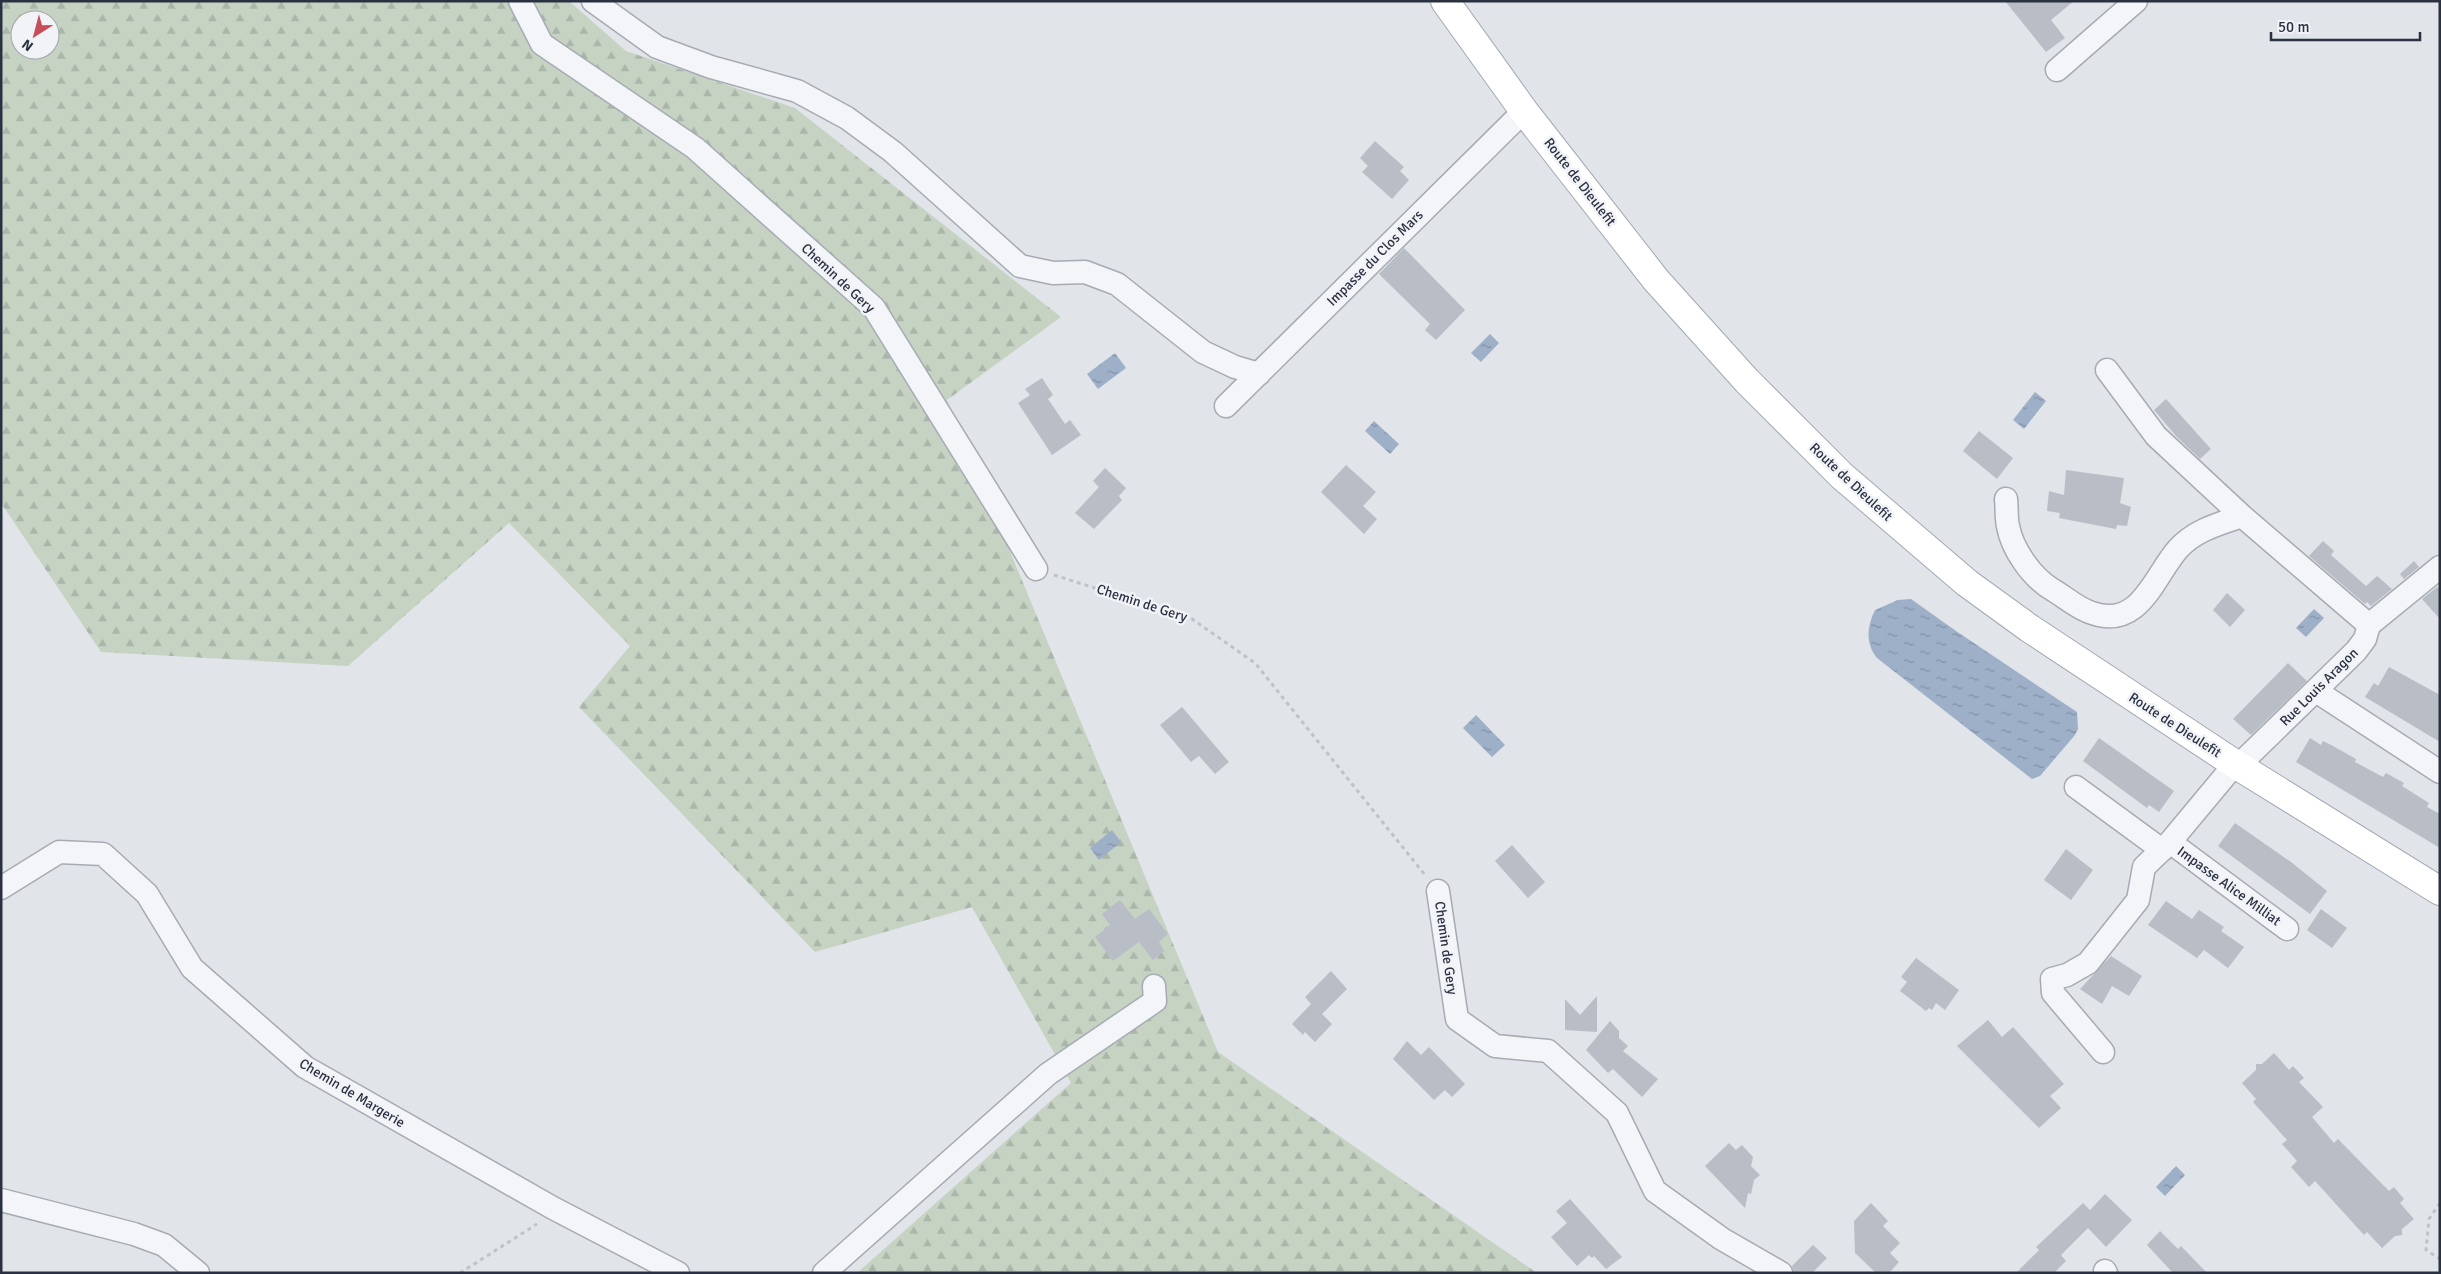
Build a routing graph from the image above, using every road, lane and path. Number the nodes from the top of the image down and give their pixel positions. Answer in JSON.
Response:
{"nodes":[{"id":1,"x":520,"y":1,"type":"edge"},
{"id":2,"x":593,"y":1,"type":"edge"},
{"id":3,"x":1445,"y":1,"type":"edge"},
{"id":4,"x":2136,"y":1,"type":"edge"},
{"id":5,"x":2057,"y":70,"type":"dead end"},
{"id":6,"x":1524,"y":111,"type":"junction"},
{"id":7,"x":2106,"y":370,"type":"dead end"},
{"id":8,"x":1258,"y":374,"type":"junction"},
{"id":9,"x":1226,"y":406,"type":"dead end"},
{"id":10,"x":2006,"y":499,"type":"dead end"},
{"id":11,"x":2242,"y":516,"type":"junction"},
{"id":12,"x":2440,"y":567,"type":"edge"},
{"id":13,"x":1036,"y":570,"type":"joint"},
{"id":14,"x":2369,"y":625,"type":"junction"},
{"id":15,"x":2316,"y":691,"type":"junction"},
{"id":16,"x":2237,"y":765,"type":"junction"},
{"id":17,"x":2440,"y":772,"type":"edge"},
{"id":18,"x":2076,"y":787,"type":"dead end"},
{"id":19,"x":2166,"y":846,"type":"junction"},
{"id":20,"x":2365,"y":846,"type":"junction"},
{"id":21,"x":1,"y":888,"type":"edge"},
{"id":22,"x":1438,"y":891,"type":"joint"},
{"id":23,"x":2440,"y":891,"type":"edge"},
{"id":24,"x":2440,"y":903,"type":"edge"},
{"id":25,"x":2287,"y":929,"type":"dead end"},
{"id":26,"x":1154,"y":986,"type":"dead end"},
{"id":27,"x":2102,"y":1052,"type":"dead end"},
{"id":28,"x":1,"y":1200,"type":"edge"},
{"id":29,"x":2440,"y":1204,"type":"edge"},
{"id":30,"x":553,"y":1208,"type":"junction"},
{"id":31,"x":2440,"y":1259,"type":"edge"},
{"id":32,"x":198,"y":1273,"type":"edge"},
{"id":33,"x":460,"y":1273,"type":"edge"},
{"id":34,"x":678,"y":1273,"type":"edge"},
{"id":35,"x":824,"y":1273,"type":"edge"},
{"id":36,"x":1781,"y":1273,"type":"edge"}],
"edges":[{"from":1,"to":13,"type":"street","name":"Chemin de Gery"},
{"from":2,"to":8,"type":"street"},
{"from":3,"to":6,"type":"main road","name":"Route de Dieulefit"},
{"from":4,"to":5,"type":"street"},
{"from":6,"to":8,"type":"street","name":"Impasse du Clos Mars"},
{"from":6,"to":16,"type":"main road","name":"Route de Dieulefit"},
{"from":7,"to":11,"type":"street"},
{"from":8,"to":9,"type":"street","name":"Impasse du Clos Mars"},
{"from":10,"to":11,"type":"street"},
{"from":11,"to":14,"type":"street"},
{"from":12,"to":14,"type":"street","name":"Rue Louis Aragon"},
{"from":13,"to":22,"type":"path","name":"Chemin de Gery"},
{"from":14,"to":15,"type":"street","name":"Rue Louis Aragon"},
{"from":15,"to":16,"type":"street","name":"Rue Louis Aragon"},
{"from":15,"to":17,"type":"street"},
{"from":16,"to":19,"type":"street","name":"Impasse Alice Milliat"},
{"from":16,"to":20,"type":"main road","name":"Route de Dieulefit"},
{"from":18,"to":19,"type":"street","name":"Impasse Alice Milliat"},
{"from":19,"to":25,"type":"street","name":"Impasse Alice Milliat"},
{"from":19,"to":27,"type":"street","name":"Impasse Alice Milliat"},
{"from":20,"to":23,"type":"main road","name":"Route de Dieulefit"},
{"from":20,"to":24,"type":"main road","name":"Route de Dieulefit"},
{"from":21,"to":30,"type":"street","name":"Chemin de Margerie"},
{"from":22,"to":36,"type":"street","name":"Chemin de Gery"},
{"from":26,"to":35,"type":"street"},
{"from":28,"to":32,"type":"street"},
{"from":29,"to":31,"type":"path"},
{"from":30,"to":33,"type":"path"},
{"from":30,"to":34,"type":"street","name":"Chemin de Margerie"}]}
